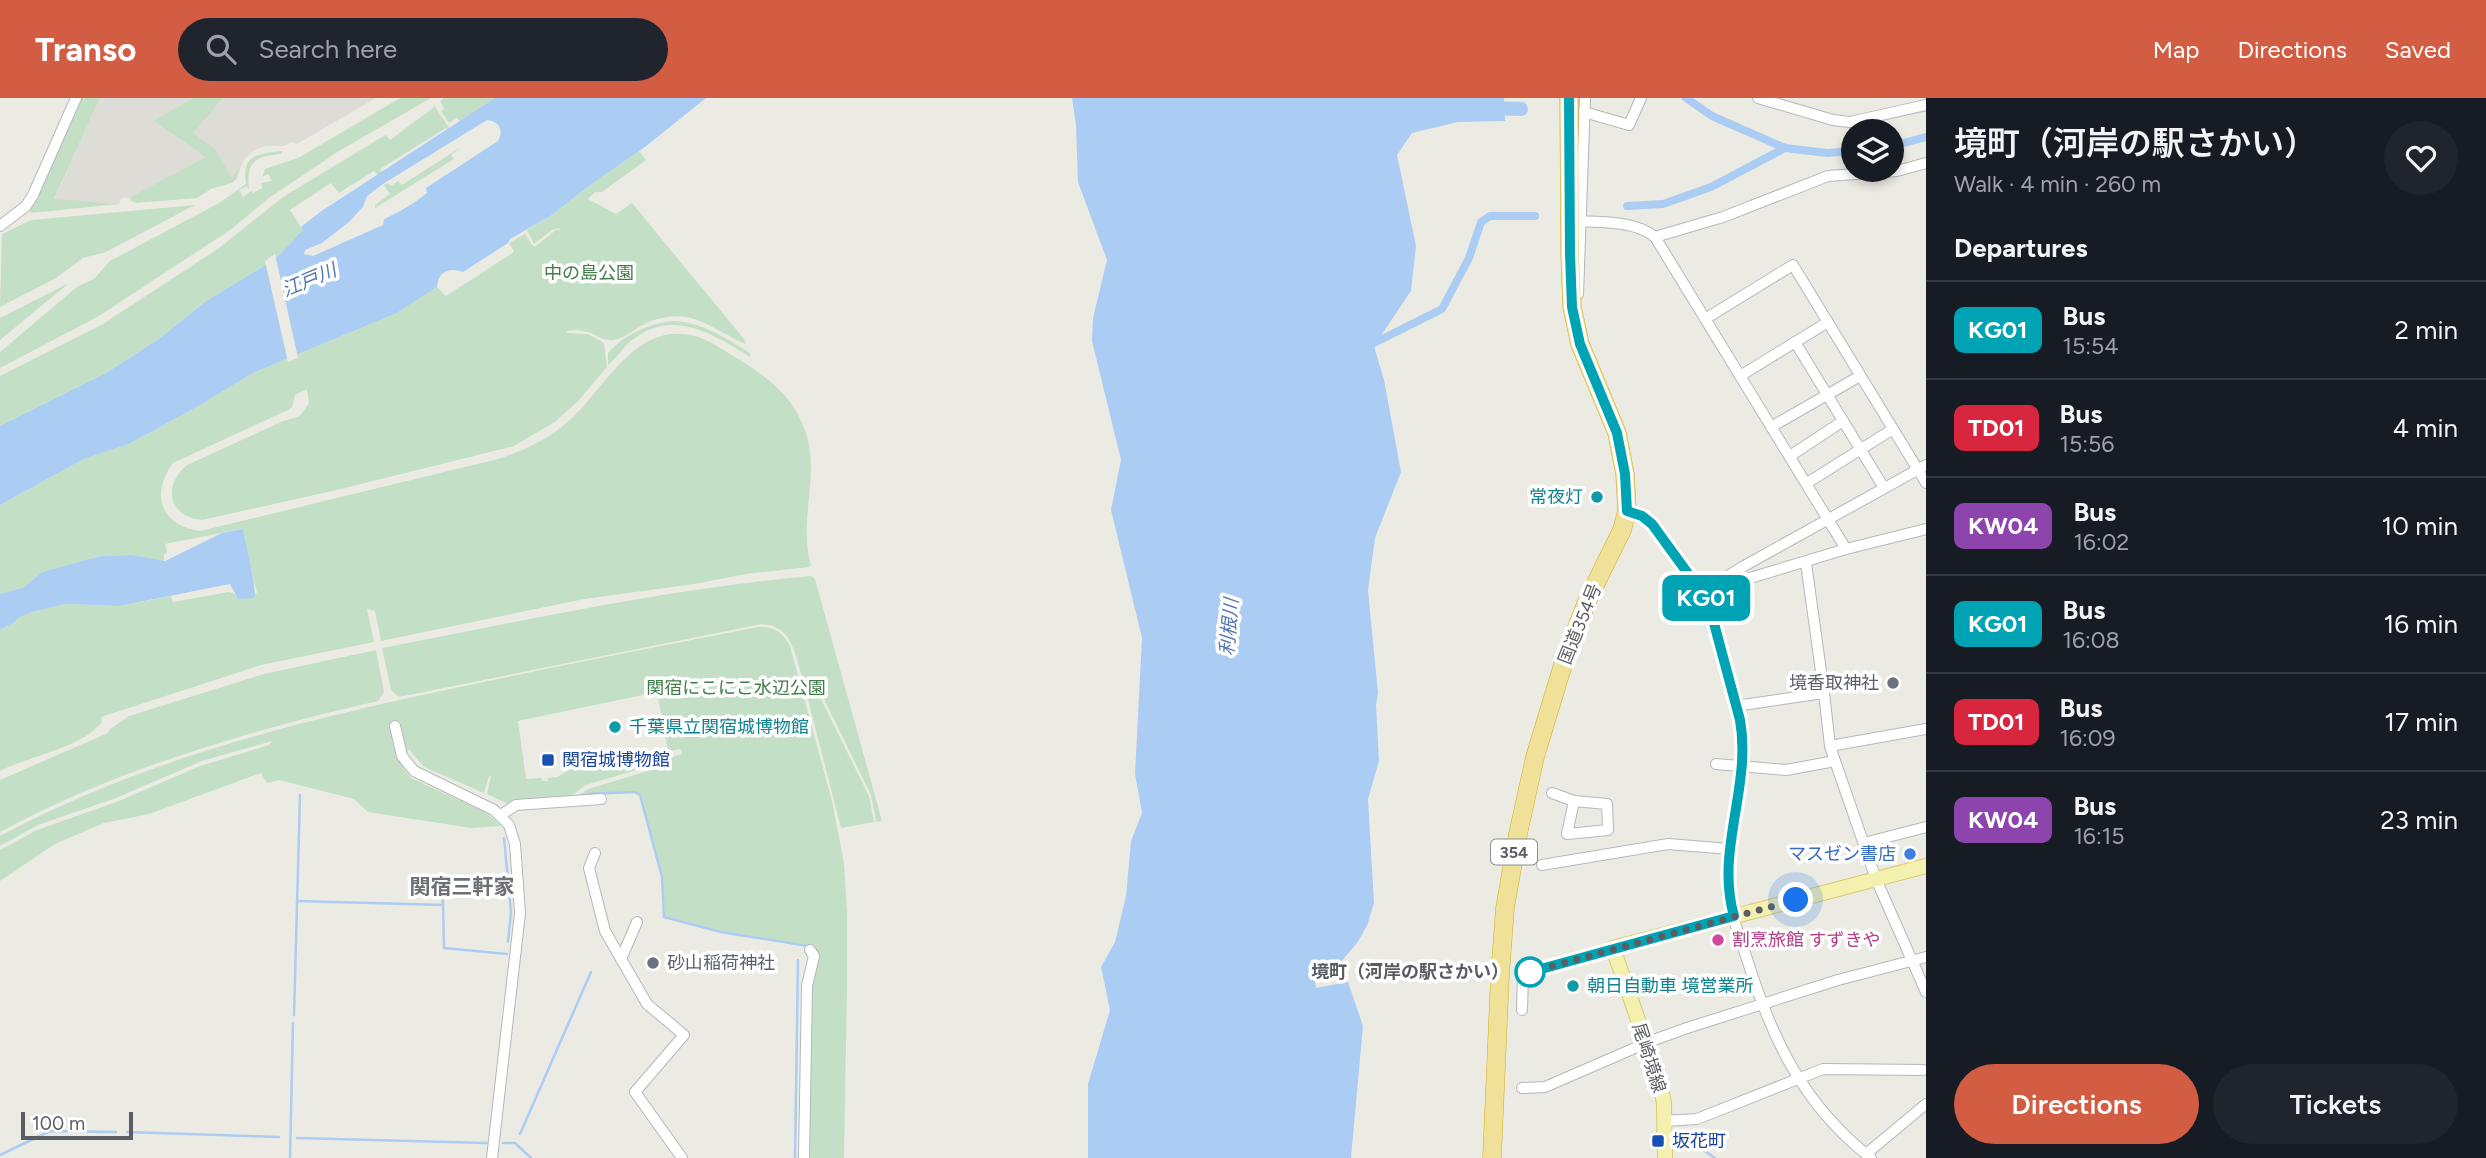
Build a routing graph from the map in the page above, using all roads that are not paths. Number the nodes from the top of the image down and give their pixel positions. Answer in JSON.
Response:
{"nodes":[{"id":1,"x":76,"y":98,"type":"edge"},
{"id":2,"x":1569,"y":98,"type":"edge"},
{"id":3,"x":1585,"y":98,"type":"edge"},
{"id":4,"x":1641,"y":98,"type":"edge"},
{"id":5,"x":1758,"y":98,"type":"edge"},
{"id":6,"x":1926,"y":105,"type":"edge"},
{"id":7,"x":1584,"y":112,"type":"junction"},
{"id":8,"x":1926,"y":163,"type":"edge"},
{"id":9,"x":1582,"y":221,"type":"junction"},
{"id":10,"x":0,"y":226,"type":"edge"},
{"id":11,"x":1655,"y":237,"type":"junction"},
{"id":12,"x":1572,"y":307,"type":"junction"},
{"id":13,"x":1705,"y":319,"type":"junction"},
{"id":14,"x":1828,"y":322,"type":"junction"},
{"id":15,"x":1795,"y":342,"type":"junction"},
{"id":16,"x":1740,"y":376,"type":"junction"},
{"id":17,"x":1860,"y":376,"type":"junction"},
{"id":18,"x":1827,"y":395,"type":"junction"},
{"id":19,"x":1843,"y":421,"type":"junction"},
{"id":20,"x":1771,"y":427,"type":"junction"},
{"id":21,"x":1893,"y":429,"type":"junction"},
{"id":22,"x":1861,"y":450,"type":"junction"},
{"id":23,"x":1790,"y":456,"type":"junction"},
{"id":24,"x":1922,"y":468,"type":"edge"},
{"id":25,"x":1807,"y":483,"type":"junction"},
{"id":26,"x":1926,"y":483,"type":"edge"},
{"id":27,"x":1884,"y":488,"type":"junction"},
{"id":28,"x":1627,"y":511,"type":"junction"},
{"id":29,"x":1829,"y":519,"type":"junction"},
{"id":30,"x":1926,"y":529,"type":"edge"},
{"id":31,"x":1846,"y":550,"type":"junction"},
{"id":32,"x":1806,"y":563,"type":"junction"},
{"id":33,"x":1724,"y":578,"type":"junction"},
{"id":34,"x":1702,"y":592,"type":"junction"},
{"id":35,"x":1824,"y":693,"type":"junction"},
{"id":36,"x":1736,"y":706,"type":"junction"},
{"id":37,"x":395,"y":726,"type":"dead end"},
{"id":38,"x":1926,"y":729,"type":"edge"},
{"id":39,"x":1830,"y":746,"type":"junction"},
{"id":40,"x":1835,"y":761,"type":"junction"},
{"id":41,"x":1716,"y":764,"type":"dead end"},
{"id":42,"x":1743,"y":767,"type":"junction"},
{"id":43,"x":1552,"y":793,"type":"dead end"},
{"id":44,"x":601,"y":799,"type":"dead end"},
{"id":45,"x":1574,"y":801,"type":"junction"},
{"id":46,"x":501,"y":815,"type":"junction"},
{"id":47,"x":1926,"y":827,"type":"edge"},
{"id":48,"x":1864,"y":843,"type":"junction"},
{"id":49,"x":1730,"y":849,"type":"junction"},
{"id":50,"x":595,"y":853,"type":"dead end"},
{"id":51,"x":1542,"y":864,"type":"dead end"},
{"id":52,"x":1926,"y":866,"type":"edge"},
{"id":53,"x":1876,"y":878,"type":"junction"},
{"id":54,"x":1734,"y":916,"type":"junction"},
{"id":55,"x":637,"y":922,"type":"dead end"},
{"id":56,"x":1613,"y":948,"type":"junction"},
{"id":57,"x":810,"y":950,"type":"dead end"},
{"id":58,"x":1926,"y":957,"type":"edge"},
{"id":59,"x":621,"y":959,"type":"junction"},
{"id":60,"x":1912,"y":959,"type":"junction"},
{"id":61,"x":1926,"y":992,"type":"edge"},
{"id":62,"x":1761,"y":1004,"type":"junction"},
{"id":63,"x":1522,"y":1010,"type":"dead end"},
{"id":64,"x":1646,"y":1043,"type":"junction"},
{"id":65,"x":1925,"y":1070,"type":"edge"},
{"id":66,"x":1797,"y":1079,"type":"junction"},
{"id":67,"x":1522,"y":1088,"type":"dead end"},
{"id":68,"x":1926,"y":1104,"type":"edge"},
{"id":69,"x":1664,"y":1121,"type":"junction"},
{"id":70,"x":1868,"y":1156,"type":"edge"},
{"id":71,"x":492,"y":1158,"type":"edge"},
{"id":72,"x":682,"y":1158,"type":"edge"},
{"id":73,"x":804,"y":1158,"type":"edge"},
{"id":74,"x":1492,"y":1158,"type":"edge"},
{"id":75,"x":1665,"y":1158,"type":"edge"}],
"edges":[{"from":1,"to":10,"type":"street"},
{"from":2,"to":12,"type":"highway","name":"国道354号","number":"354"},
{"from":3,"to":7,"type":"street"},
{"from":4,"to":7,"type":"street"},
{"from":5,"to":6,"type":"street"},
{"from":7,"to":9,"type":"street"},
{"from":8,"to":11,"type":"street"},
{"from":9,"to":11,"type":"street"},
{"from":9,"to":12,"type":"street"},
{"from":11,"to":13,"type":"street"},
{"from":12,"to":28,"type":"highway","name":"国道354号","number":"354"},
{"from":13,"to":14,"type":"street"},
{"from":13,"to":16,"type":"street"},
{"from":14,"to":15,"type":"street"},
{"from":14,"to":17,"type":"street"},
{"from":15,"to":16,"type":"street"},
{"from":15,"to":18,"type":"street"},
{"from":16,"to":20,"type":"street"},
{"from":17,"to":18,"type":"street"},
{"from":17,"to":21,"type":"street"},
{"from":18,"to":19,"type":"street"},
{"from":18,"to":20,"type":"street"},
{"from":19,"to":22,"type":"street"},
{"from":19,"to":23,"type":"street"},
{"from":20,"to":23,"type":"street"},
{"from":21,"to":22,"type":"street"},
{"from":21,"to":24,"type":"street"},
{"from":22,"to":25,"type":"street"},
{"from":22,"to":27,"type":"street"},
{"from":23,"to":25,"type":"street"},
{"from":24,"to":26,"type":"street"},
{"from":24,"to":27,"type":"street"},
{"from":25,"to":29,"type":"street"},
{"from":27,"to":29,"type":"street"},
{"from":28,"to":34,"type":"street"},
{"from":28,"to":74,"type":"highway","name":"国道354号","number":"354"},
{"from":29,"to":31,"type":"street"},
{"from":29,"to":33,"type":"street"},
{"from":30,"to":31,"type":"street"},
{"from":31,"to":32,"type":"street"},
{"from":32,"to":33,"type":"street"},
{"from":32,"to":35,"type":"street"},
{"from":33,"to":34,"type":"street"},
{"from":34,"to":36,"type":"street"},
{"from":35,"to":36,"type":"street"},
{"from":35,"to":39,"type":"street"},
{"from":36,"to":42,"type":"street"},
{"from":37,"to":46,"type":"street"},
{"from":38,"to":39,"type":"street"},
{"from":39,"to":40,"type":"street"},
{"from":40,"to":42,"type":"street"},
{"from":40,"to":48,"type":"street"},
{"from":41,"to":42,"type":"street"},
{"from":42,"to":49,"type":"street"},
{"from":43,"to":45,"type":"street"},
{"from":44,"to":46,"type":"street"},
{"from":45,"to":45,"type":"street"},
{"from":46,"to":71,"type":"street"},
{"from":47,"to":48,"type":"street"},
{"from":48,"to":53,"type":"street"},
{"from":49,"to":51,"type":"street"},
{"from":49,"to":54,"type":"street"},
{"from":50,"to":59,"type":"street"},
{"from":52,"to":53,"type":"main road"},
{"from":53,"to":54,"type":"main road"},
{"from":53,"to":60,"type":"street"},
{"from":54,"to":56,"type":"main road"},
{"from":54,"to":62,"type":"street"},
{"from":55,"to":59,"type":"street"},
{"from":56,"to":63,"type":"street"},
{"from":56,"to":64,"type":"main road","name":"尾崎境線"},
{"from":57,"to":73,"type":"street"},
{"from":58,"to":60,"type":"street"},
{"from":59,"to":72,"type":"street"},
{"from":60,"to":61,"type":"street"},
{"from":60,"to":62,"type":"street"},
{"from":62,"to":64,"type":"street"},
{"from":62,"to":66,"type":"street"},
{"from":64,"to":67,"type":"street"},
{"from":64,"to":69,"type":"main road","name":"尾崎境線"},
{"from":65,"to":66,"type":"street"},
{"from":66,"to":69,"type":"street"},
{"from":66,"to":70,"type":"street"},
{"from":68,"to":70,"type":"street"},
{"from":69,"to":75,"type":"main road","name":"尾崎境線"}]}
